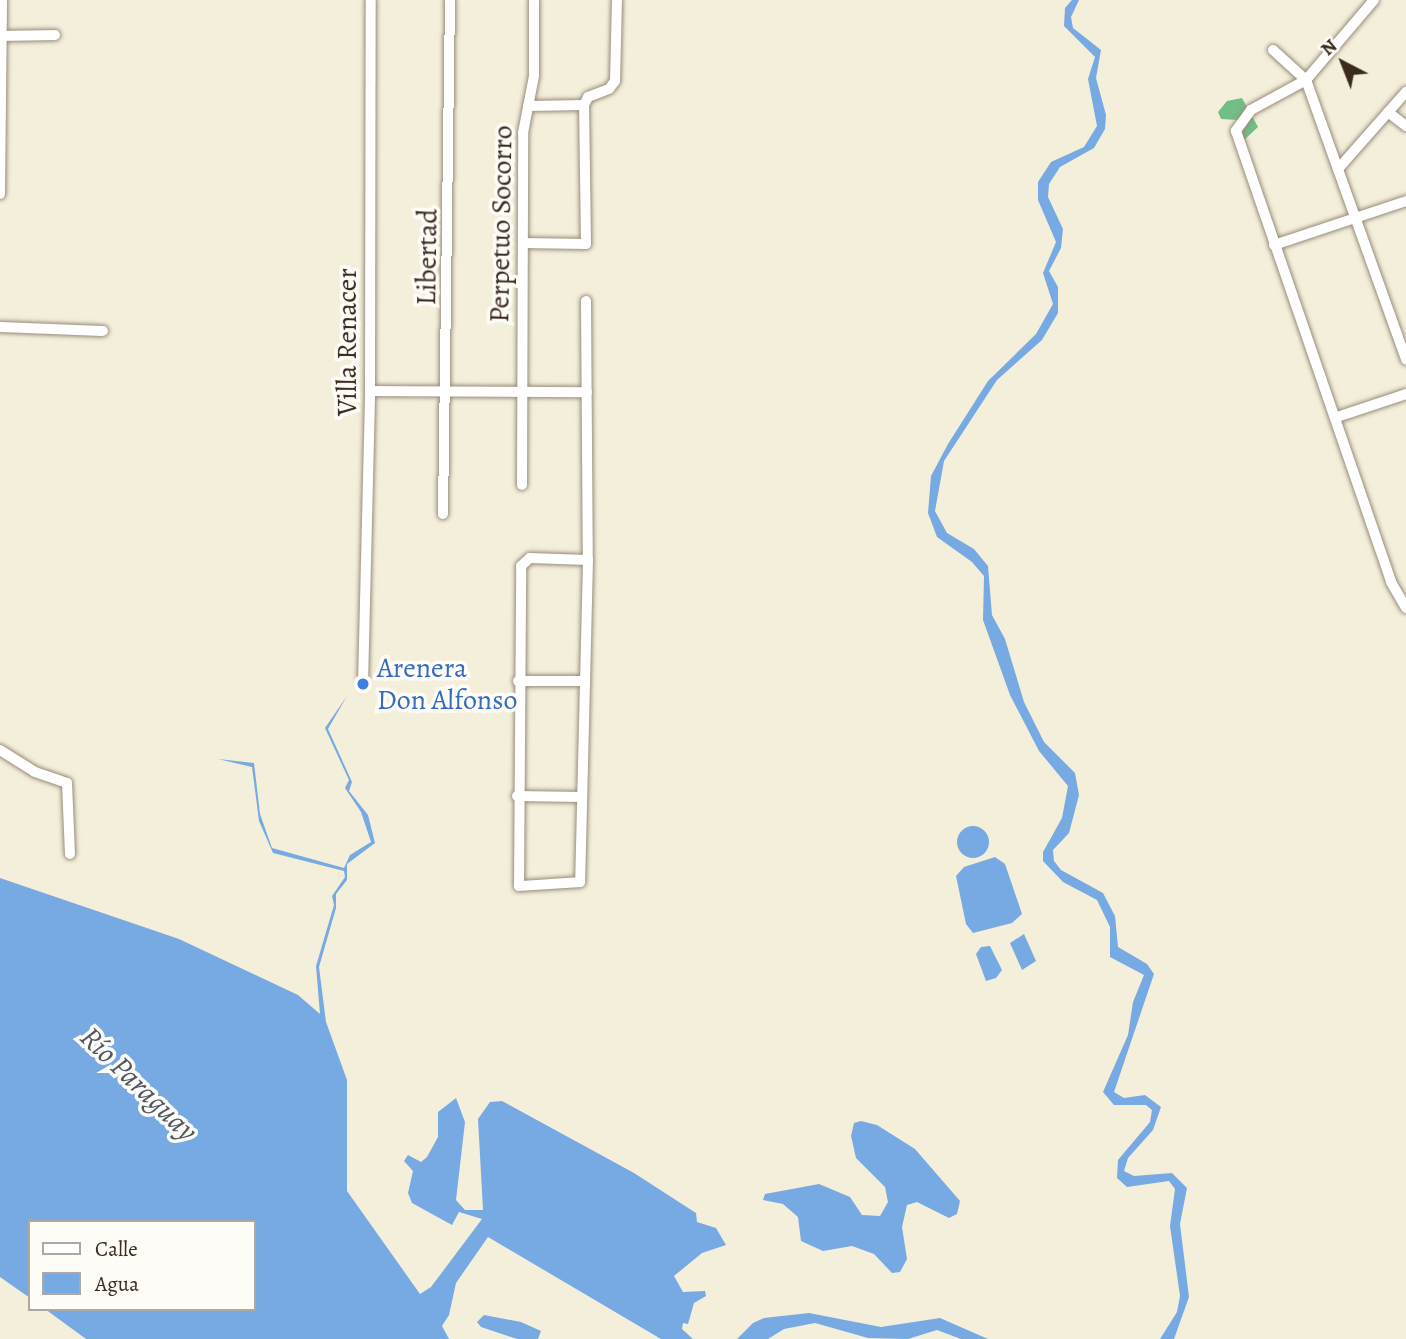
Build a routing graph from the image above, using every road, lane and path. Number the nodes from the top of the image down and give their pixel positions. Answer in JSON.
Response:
{"nodes":[{"id":1,"x":2,"y":0,"type":"edge"},
{"id":2,"x":371,"y":0,"type":"edge"},
{"id":3,"x":450,"y":0,"type":"edge"},
{"id":4,"x":534,"y":0,"type":"edge"},
{"id":5,"x":617,"y":0,"type":"edge"},
{"id":6,"x":1374,"y":0,"type":"edge"},
{"id":7,"x":55,"y":35,"type":"dead end"},
{"id":8,"x":2,"y":36,"type":"junction"},
{"id":9,"x":1273,"y":50,"type":"dead end"},
{"id":10,"x":1306,"y":80,"type":"junction"},
{"id":11,"x":1,"y":90,"type":"edge"},
{"id":12,"x":1406,"y":92,"type":"edge"},
{"id":13,"x":584,"y":105,"type":"junction"},
{"id":14,"x":528,"y":106,"type":"junction"},
{"id":15,"x":1388,"y":112,"type":"junction"},
{"id":16,"x":1406,"y":126,"type":"edge"},
{"id":17,"x":1338,"y":169,"type":"junction"},
{"id":18,"x":0,"y":194,"type":"edge"},
{"id":19,"x":1406,"y":201,"type":"edge"},
{"id":20,"x":1356,"y":219,"type":"junction"},
{"id":21,"x":523,"y":243,"type":"junction"},
{"id":22,"x":1274,"y":245,"type":"junction"},
{"id":23,"x":586,"y":301,"type":"dead end"},
{"id":24,"x":0,"y":327,"type":"edge"},
{"id":25,"x":103,"y":331,"type":"dead end"},
{"id":26,"x":1406,"y":360,"type":"edge"},
{"id":27,"x":370,"y":391,"type":"junction"},
{"id":28,"x":448,"y":391,"type":"junction"},
{"id":29,"x":521,"y":392,"type":"junction"},
{"id":30,"x":587,"y":392,"type":"junction"},
{"id":31,"x":1406,"y":394,"type":"edge"},
{"id":32,"x":1337,"y":417,"type":"junction"},
{"id":33,"x":522,"y":485,"type":"dead end"},
{"id":34,"x":443,"y":514,"type":"dead end"},
{"id":35,"x":589,"y":560,"type":"junction"},
{"id":36,"x":1406,"y":608,"type":"edge"},
{"id":37,"x":518,"y":681,"type":"junction"},
{"id":38,"x":584,"y":681,"type":"junction"},
{"id":39,"x":363,"y":684,"type":"dead end"},
{"id":40,"x":0,"y":750,"type":"edge"},
{"id":41,"x":517,"y":796,"type":"junction"},
{"id":42,"x":582,"y":797,"type":"junction"},
{"id":43,"x":70,"y":854,"type":"dead end"}],
"edges":[{"from":1,"to":8,"type":"street"},
{"from":2,"to":27,"type":"street","name":"Villa Renacer"},
{"from":3,"to":28,"type":"street","name":"Libertad"},
{"from":4,"to":14,"type":"street","name":"Perpetuo Socorro"},
{"from":5,"to":13,"type":"street"},
{"from":6,"to":10,"type":"street"},
{"from":7,"to":8,"type":"street"},
{"from":8,"to":11,"type":"street"},
{"from":9,"to":10,"type":"street"},
{"from":10,"to":17,"type":"street"},
{"from":10,"to":22,"type":"street"},
{"from":11,"to":18,"type":"street"},
{"from":12,"to":15,"type":"street"},
{"from":13,"to":14,"type":"street"},
{"from":13,"to":21,"type":"street"},
{"from":14,"to":21,"type":"street","name":"Perpetuo Socorro"},
{"from":15,"to":16,"type":"street"},
{"from":15,"to":17,"type":"street"},
{"from":17,"to":20,"type":"street"},
{"from":19,"to":20,"type":"street"},
{"from":20,"to":22,"type":"street"},
{"from":20,"to":26,"type":"street"},
{"from":21,"to":29,"type":"street","name":"Perpetuo Socorro"},
{"from":22,"to":32,"type":"street"},
{"from":23,"to":30,"type":"street"},
{"from":24,"to":25,"type":"street"},
{"from":27,"to":28,"type":"street"},
{"from":27,"to":39,"type":"street","name":"Villa Renacer"},
{"from":28,"to":29,"type":"street"},
{"from":28,"to":34,"type":"street","name":"Libertad"},
{"from":29,"to":30,"type":"street"},
{"from":29,"to":33,"type":"street","name":"Perpetuo Socorro"},
{"from":30,"to":35,"type":"street"},
{"from":31,"to":32,"type":"street"},
{"from":32,"to":36,"type":"street"},
{"from":35,"to":37,"type":"street"},
{"from":35,"to":38,"type":"street"},
{"from":37,"to":38,"type":"street"},
{"from":37,"to":41,"type":"street"},
{"from":38,"to":42,"type":"street"},
{"from":40,"to":43,"type":"street"},
{"from":41,"to":42,"type":"street"},
{"from":41,"to":42,"type":"street"}]}
